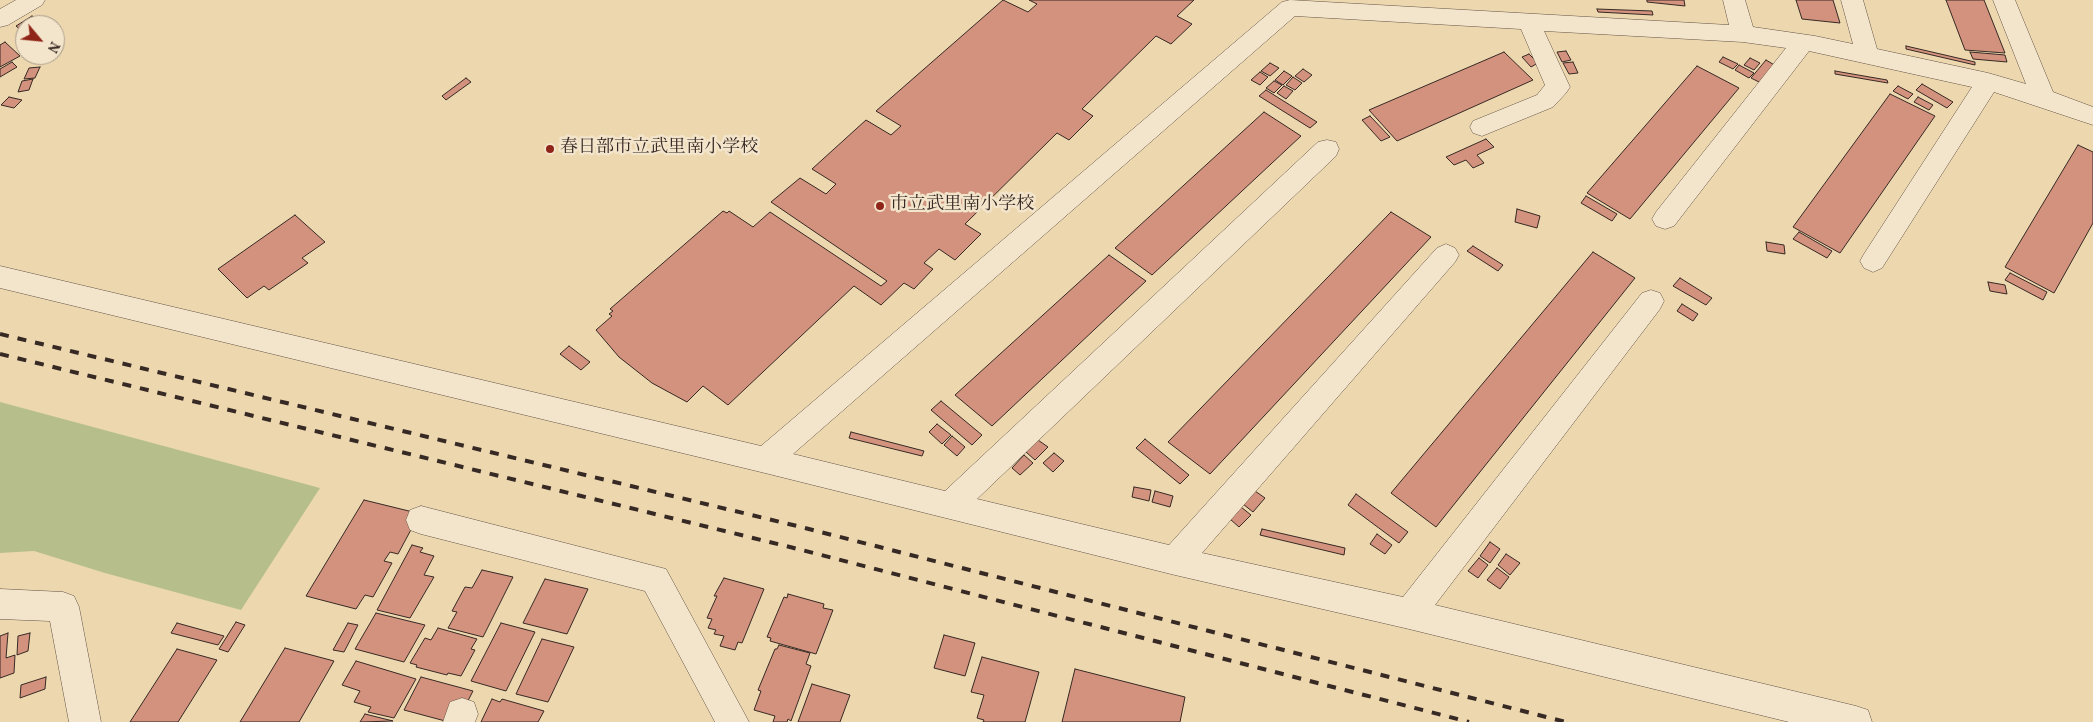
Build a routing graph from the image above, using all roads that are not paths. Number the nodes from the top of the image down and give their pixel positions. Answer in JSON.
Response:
{"nodes":[{"id":1,"x":34,"y":0,"type":"edge"},
{"id":2,"x":1734,"y":0,"type":"edge"},
{"id":3,"x":1852,"y":0,"type":"edge"},
{"id":4,"x":2004,"y":0,"type":"edge"},
{"id":5,"x":1283,"y":4,"type":"edge"},
{"id":6,"x":0,"y":19,"type":"edge"},
{"id":7,"x":1529,"y":22,"type":"junction"},
{"id":8,"x":1743,"y":34,"type":"junction"},
{"id":9,"x":1803,"y":43,"type":"junction"},
{"id":10,"x":1867,"y":55,"type":"junction"},
{"id":11,"x":1988,"y":82,"type":"junction"},
{"id":12,"x":2043,"y":98,"type":"junction"},
{"id":13,"x":2093,"y":116,"type":"edge"},
{"id":14,"x":1482,"y":126,"type":"dead end"},
{"id":15,"x":1327,"y":148,"type":"dead end"},
{"id":16,"x":1665,"y":220,"type":"dead end"},
{"id":17,"x":1446,"y":255,"type":"dead end"},
{"id":18,"x":1873,"y":261,"type":"dead end"},
{"id":19,"x":0,"y":277,"type":"edge"},
{"id":20,"x":1651,"y":301,"type":"dead end"},
{"id":21,"x":765,"y":460,"type":"junction"},
{"id":22,"x":950,"y":504,"type":"junction"},
{"id":23,"x":421,"y":520,"type":"dead end"},
{"id":24,"x":1176,"y":561,"type":"junction"},
{"id":25,"x":0,"y":604,"type":"edge"},
{"id":26,"x":1409,"y":614,"type":"junction"},
{"id":27,"x":85,"y":722,"type":"edge"},
{"id":28,"x":733,"y":722,"type":"edge"},
{"id":29,"x":1856,"y":722,"type":"edge"}],
"edges":[{"from":1,"to":6,"type":"street"},
{"from":2,"to":8,"type":"street"},
{"from":3,"to":10,"type":"street"},
{"from":4,"to":12,"type":"street"},
{"from":5,"to":7,"type":"street"},
{"from":5,"to":21,"type":"street"},
{"from":7,"to":8,"type":"street"},
{"from":7,"to":14,"type":"street"},
{"from":8,"to":9,"type":"street"},
{"from":9,"to":10,"type":"street"},
{"from":9,"to":16,"type":"street"},
{"from":10,"to":11,"type":"street"},
{"from":11,"to":12,"type":"street"},
{"from":11,"to":18,"type":"street"},
{"from":12,"to":13,"type":"street"},
{"from":15,"to":22,"type":"street"},
{"from":17,"to":24,"type":"street"},
{"from":19,"to":21,"type":"street"},
{"from":20,"to":26,"type":"street"},
{"from":21,"to":22,"type":"street"},
{"from":22,"to":24,"type":"street"},
{"from":23,"to":28,"type":"street"},
{"from":24,"to":26,"type":"street"},
{"from":25,"to":27,"type":"street"},
{"from":26,"to":29,"type":"street"}]}
